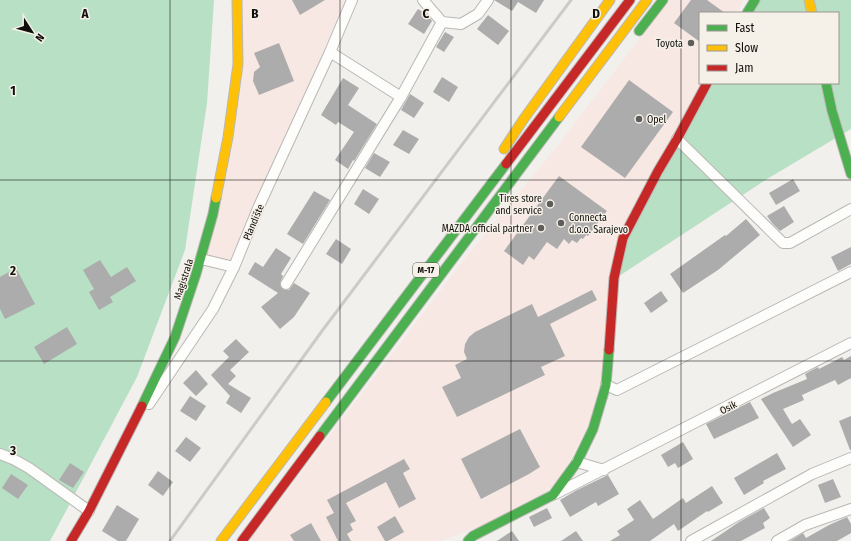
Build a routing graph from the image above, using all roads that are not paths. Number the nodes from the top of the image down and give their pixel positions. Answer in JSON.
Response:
{"nodes":[{"id":1,"x":237,"y":0,"type":"edge"},
{"id":2,"x":352,"y":0,"type":"edge"},
{"id":3,"x":423,"y":0,"type":"edge"},
{"id":4,"x":488,"y":0,"type":"edge"},
{"id":5,"x":610,"y":0,"type":"edge"},
{"id":6,"x":630,"y":0,"type":"edge"},
{"id":7,"x":647,"y":0,"type":"edge"},
{"id":8,"x":663,"y":0,"type":"edge"},
{"id":9,"x":755,"y":0,"type":"edge"},
{"id":10,"x":809,"y":0,"type":"edge"},
{"id":11,"x":748,"y":12,"type":"edge"},
{"id":12,"x":812,"y":12,"type":"edge"},
{"id":13,"x":442,"y":22,"type":"junction"},
{"id":14,"x":634,"y":38,"type":"dead end"},
{"id":15,"x":330,"y":52,"type":"junction"},
{"id":16,"x":706,"y":84,"type":"edge"},
{"id":17,"x":826,"y":84,"type":"edge"},
{"id":18,"x":401,"y":97,"type":"junction"},
{"id":19,"x":677,"y":139,"type":"junction"},
{"id":20,"x":538,"y":160,"type":"dead end"},
{"id":21,"x":851,"y":174,"type":"edge"},
{"id":22,"x":477,"y":203,"type":"junction"},
{"id":23,"x":851,"y":209,"type":"edge"},
{"id":24,"x":488,"y":210,"type":"junction"},
{"id":25,"x":201,"y":259,"type":"junction"},
{"id":26,"x":234,"y":267,"type":"junction"},
{"id":27,"x":851,"y":272,"type":"edge"},
{"id":28,"x":286,"y":284,"type":"dead end"},
{"id":29,"x":851,"y":343,"type":"edge"},
{"id":30,"x":606,"y":385,"type":"junction"},
{"id":31,"x":130,"y":431,"type":"junction"},
{"id":32,"x":0,"y":454,"type":"edge"},
{"id":33,"x":851,"y":458,"type":"edge"},
{"id":34,"x":577,"y":462,"type":"junction"},
{"id":35,"x":604,"y":470,"type":"junction"},
{"id":36,"x":553,"y":495,"type":"junction"},
{"id":37,"x":851,"y":509,"type":"edge"},
{"id":38,"x":89,"y":511,"type":"junction"},
{"id":39,"x":71,"y":541,"type":"edge"},
{"id":40,"x":221,"y":541,"type":"edge"},
{"id":41,"x":242,"y":541,"type":"edge"},
{"id":42,"x":468,"y":541,"type":"edge"},
{"id":43,"x":691,"y":541,"type":"edge"},
{"id":44,"x":777,"y":541,"type":"edge"}],
"edges":[{"from":1,"to":25,"type":"main road","name":"Magistrala"},
{"from":2,"to":15,"type":"street","name":"Plandište"},
{"from":3,"to":13,"type":"street"},
{"from":4,"to":13,"type":"street"},
{"from":5,"to":22,"type":"main road"},
{"from":6,"to":22,"type":"main road","number":"M-17"},
{"from":7,"to":24,"type":"main road","number":"M-17"},
{"from":8,"to":14,"type":"main road"},
{"from":9,"to":11,"type":"main road"},
{"from":10,"to":12,"type":"main road"},
{"from":13,"to":18,"type":"street"},
{"from":15,"to":18,"type":"street"},
{"from":15,"to":26,"type":"street","name":"Plandište"},
{"from":16,"to":19,"type":"main road","name":"Osik"},
{"from":17,"to":21,"type":"main road"},
{"from":18,"to":28,"type":"street"},
{"from":19,"to":23,"type":"street"},
{"from":19,"to":30,"type":"main road","name":"Osik"},
{"from":20,"to":24,"type":"main road"},
{"from":22,"to":40,"type":"main road","number":"M-17"},
{"from":24,"to":41,"type":"main road","number":"M-17"},
{"from":25,"to":26,"type":"street"},
{"from":25,"to":31,"type":"main road","name":"Magistrala"},
{"from":26,"to":31,"type":"street","name":"Plandište"},
{"from":27,"to":30,"type":"street"},
{"from":29,"to":35,"type":"street","name":"Osik"},
{"from":30,"to":34,"type":"main road","name":"Osik"},
{"from":31,"to":38,"type":"main road","name":"Magistrala"},
{"from":32,"to":38,"type":"street"},
{"from":33,"to":43,"type":"street"},
{"from":34,"to":35,"type":"street"},
{"from":34,"to":36,"type":"main road","name":"Osik"},
{"from":35,"to":36,"type":"street","name":"Osik"},
{"from":36,"to":42,"type":"main road","name":"Osik"},
{"from":37,"to":44,"type":"street"},
{"from":38,"to":39,"type":"main road","name":"Magistrala"}]}
